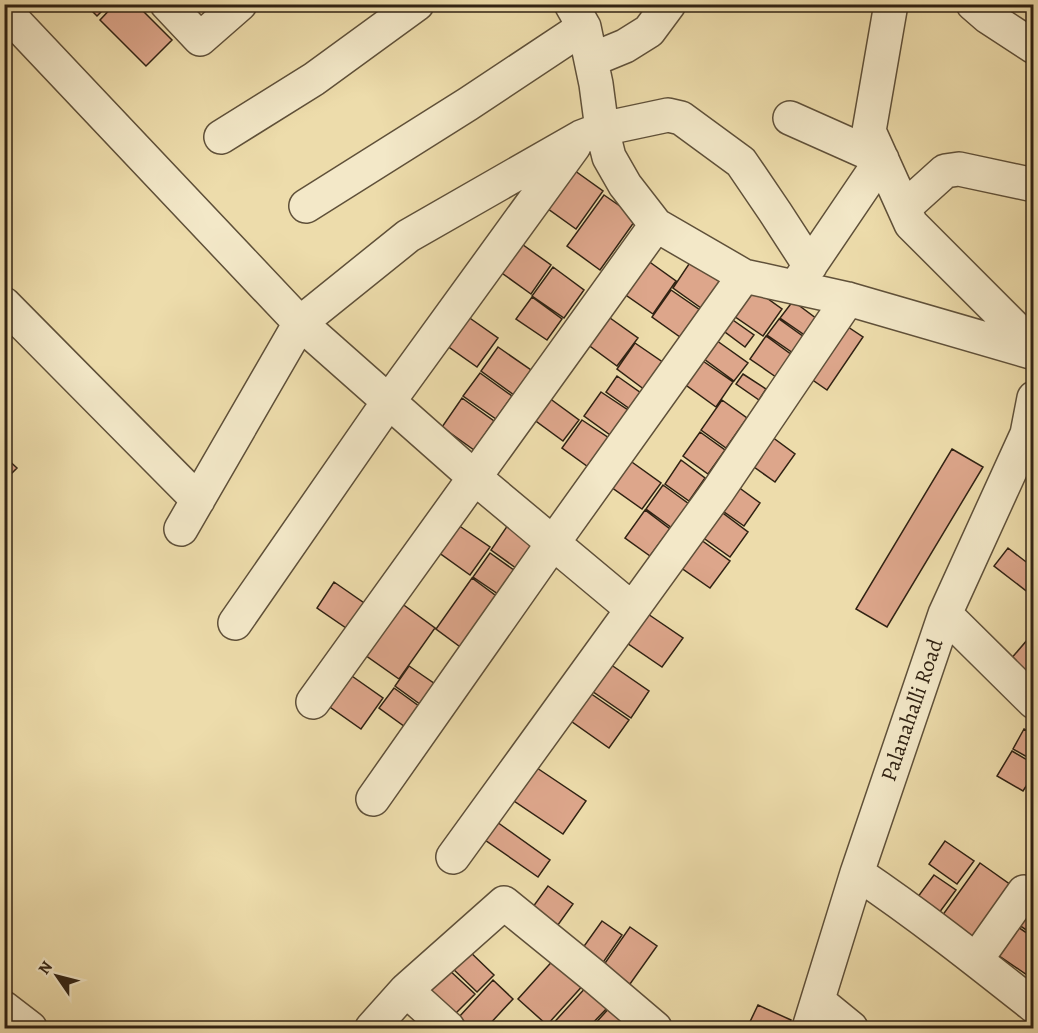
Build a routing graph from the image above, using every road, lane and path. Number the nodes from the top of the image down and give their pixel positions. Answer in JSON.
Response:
{"nodes":[{"id":1,"x":167,"y":4,"type":"edge"},
{"id":2,"x":240,"y":4,"type":"edge"},
{"id":3,"x":417,"y":4,"type":"edge"},
{"id":4,"x":669,"y":4,"type":"edge"},
{"id":5,"x":973,"y":4,"type":"edge"},
{"id":6,"x":887,"y":7,"type":"edge"},
{"id":7,"x":4,"y":10,"type":"edge"},
{"id":8,"x":578,"y":16,"type":"edge"},
{"id":9,"x":1034,"y":47,"type":"edge"},
{"id":10,"x":591,"y":60,"type":"junction"},
{"id":11,"x":790,"y":118,"type":"dead end"},
{"id":12,"x":591,"y":133,"type":"junction"},
{"id":13,"x":221,"y":137,"type":"dead end"},
{"id":14,"x":882,"y":159,"type":"junction"},
{"id":15,"x":1034,"y":185,"type":"edge"},
{"id":16,"x":306,"y":206,"type":"dead end"},
{"id":17,"x":904,"y":208,"type":"junction"},
{"id":18,"x":656,"y":225,"type":"junction"},
{"id":19,"x":744,"y":276,"type":"junction"},
{"id":20,"x":802,"y":276,"type":"junction"},
{"id":21,"x":848,"y":299,"type":"junction"},
{"id":22,"x":4,"y":304,"type":"edge"},
{"id":23,"x":300,"y":323,"type":"junction"},
{"id":24,"x":1034,"y":347,"type":"edge"},
{"id":25,"x":1034,"y":353,"type":"edge"},
{"id":26,"x":1034,"y":398,"type":"edge"},
{"id":27,"x":389,"y":401,"type":"junction"},
{"id":28,"x":474,"y":477,"type":"junction"},
{"id":29,"x":198,"y":500,"type":"junction"},
{"id":30,"x":181,"y":529,"type":"dead end"},
{"id":31,"x":553,"y":543,"type":"junction"},
{"id":32,"x":632,"y":609,"type":"junction"},
{"id":33,"x":945,"y":614,"type":"junction"},
{"id":34,"x":235,"y":622,"type":"dead end"},
{"id":35,"x":313,"y":702,"type":"dead end"},
{"id":36,"x":1034,"y":702,"type":"edge"},
{"id":37,"x":373,"y":799,"type":"dead end"},
{"id":38,"x":453,"y":857,"type":"dead end"},
{"id":39,"x":857,"y":873,"type":"junction"},
{"id":40,"x":1024,"y":892,"type":"dead end"},
{"id":41,"x":976,"y":960,"type":"junction"},
{"id":42,"x":406,"y":990,"type":"junction"},
{"id":43,"x":1034,"y":1006,"type":"edge"},
{"id":44,"x":4,"y":1008,"type":"edge"},
{"id":45,"x":814,"y":1015,"type":"edge"},
{"id":46,"x":30,"y":1029,"type":"edge"},
{"id":47,"x":372,"y":1029,"type":"edge"},
{"id":48,"x":448,"y":1029,"type":"edge"},
{"id":49,"x":655,"y":1029,"type":"edge"},
{"id":50,"x":851,"y":1029,"type":"edge"}],
"edges":[{"from":1,"to":2,"type":"street"},
{"from":3,"to":13,"type":"street"},
{"from":4,"to":10,"type":"street"},
{"from":5,"to":9,"type":"street"},
{"from":6,"to":14,"type":"street"},
{"from":7,"to":23,"type":"street"},
{"from":8,"to":10,"type":"street"},
{"from":8,"to":16,"type":"street"},
{"from":10,"to":12,"type":"street"},
{"from":11,"to":14,"type":"street"},
{"from":12,"to":18,"type":"street"},
{"from":12,"to":20,"type":"street"},
{"from":12,"to":23,"type":"street"},
{"from":12,"to":27,"type":"street"},
{"from":14,"to":17,"type":"street"},
{"from":14,"to":20,"type":"street"},
{"from":15,"to":17,"type":"street"},
{"from":17,"to":24,"type":"street"},
{"from":18,"to":19,"type":"street"},
{"from":18,"to":28,"type":"street"},
{"from":19,"to":20,"type":"street"},
{"from":19,"to":31,"type":"street"},
{"from":20,"to":21,"type":"street"},
{"from":21,"to":25,"type":"street"},
{"from":21,"to":32,"type":"street"},
{"from":22,"to":29,"type":"street"},
{"from":23,"to":27,"type":"street"},
{"from":23,"to":29,"type":"street"},
{"from":26,"to":33,"type":"street","name":"Palanahalli Road"},
{"from":27,"to":28,"type":"street"},
{"from":27,"to":34,"type":"street"},
{"from":28,"to":31,"type":"street"},
{"from":28,"to":35,"type":"street"},
{"from":29,"to":30,"type":"street"},
{"from":31,"to":32,"type":"street"},
{"from":31,"to":37,"type":"street"},
{"from":32,"to":38,"type":"street"},
{"from":33,"to":36,"type":"street"},
{"from":33,"to":39,"type":"street","name":"Palanahalli Road"},
{"from":39,"to":41,"type":"street"},
{"from":39,"to":45,"type":"street","name":"Palanahalli Road"},
{"from":40,"to":41,"type":"street"},
{"from":41,"to":43,"type":"street"},
{"from":42,"to":47,"type":"street"},
{"from":42,"to":48,"type":"street"},
{"from":42,"to":49,"type":"street"},
{"from":44,"to":46,"type":"street"},
{"from":45,"to":50,"type":"street"}]}
